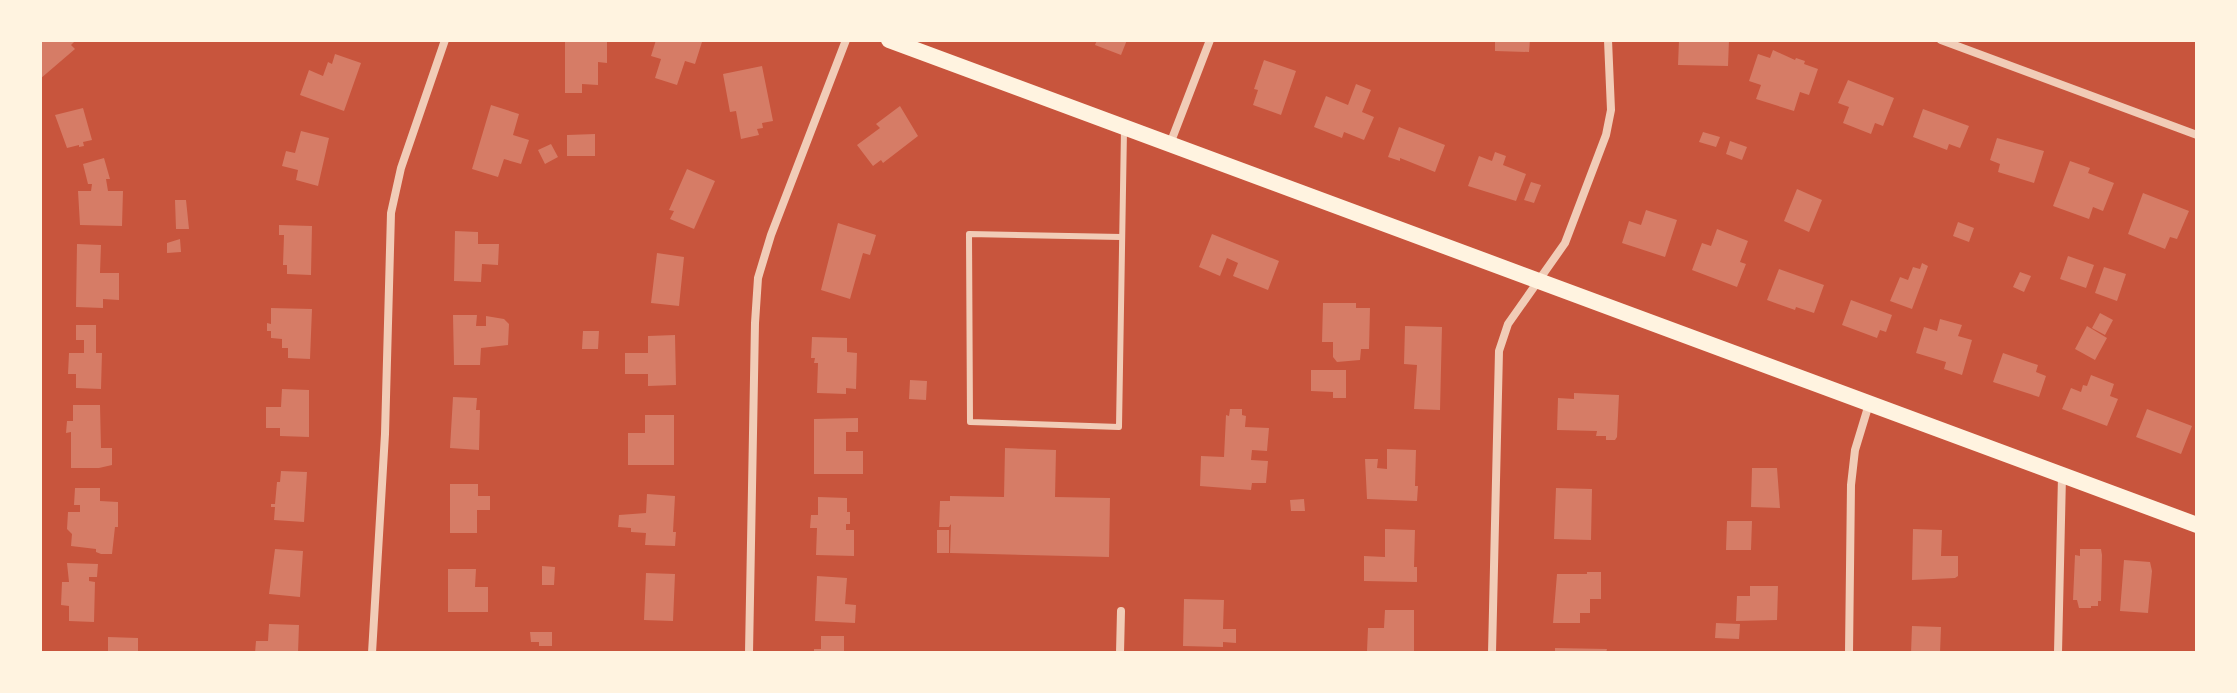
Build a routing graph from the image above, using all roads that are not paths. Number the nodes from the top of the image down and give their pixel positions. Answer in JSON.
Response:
{"nodes":[{"id":1,"x":445,"y":40,"type":"edge"},
{"id":2,"x":846,"y":40,"type":"edge"},
{"id":3,"x":889,"y":40,"type":"edge"},
{"id":4,"x":1210,"y":40,"type":"edge"},
{"id":5,"x":1608,"y":40,"type":"edge"},
{"id":6,"x":1941,"y":40,"type":"edge"},
{"id":7,"x":1124,"y":127,"type":"junction"},
{"id":8,"x":2197,"y":135,"type":"edge"},
{"id":9,"x":1170,"y":144,"type":"junction"},
{"id":10,"x":1121,"y":237,"type":"junction"},
{"id":11,"x":1538,"y":281,"type":"junction"},
{"id":12,"x":1869,"y":403,"type":"junction"},
{"id":13,"x":2062,"y":475,"type":"junction"},
{"id":14,"x":2197,"y":525,"type":"edge"},
{"id":15,"x":1121,"y":611,"type":"dead end"},
{"id":16,"x":372,"y":653,"type":"edge"},
{"id":17,"x":749,"y":653,"type":"edge"},
{"id":18,"x":1120,"y":653,"type":"edge"},
{"id":19,"x":1492,"y":653,"type":"edge"},
{"id":20,"x":1849,"y":653,"type":"edge"},
{"id":21,"x":2058,"y":653,"type":"edge"}],
"edges":[{"from":1,"to":16,"type":"street"},
{"from":2,"to":17,"type":"street"},
{"from":3,"to":7,"type":"main road"},
{"from":4,"to":9,"type":"street"},
{"from":5,"to":11,"type":"street"},
{"from":6,"to":8,"type":"street"},
{"from":7,"to":9,"type":"main road"},
{"from":7,"to":10,"type":"lane"},
{"from":9,"to":11,"type":"main road"},
{"from":10,"to":10,"type":"lane"},
{"from":11,"to":12,"type":"main road"},
{"from":11,"to":19,"type":"street"},
{"from":12,"to":13,"type":"main road"},
{"from":12,"to":20,"type":"street"},
{"from":13,"to":14,"type":"main road"},
{"from":13,"to":21,"type":"street"},
{"from":15,"to":18,"type":"street"}]}
